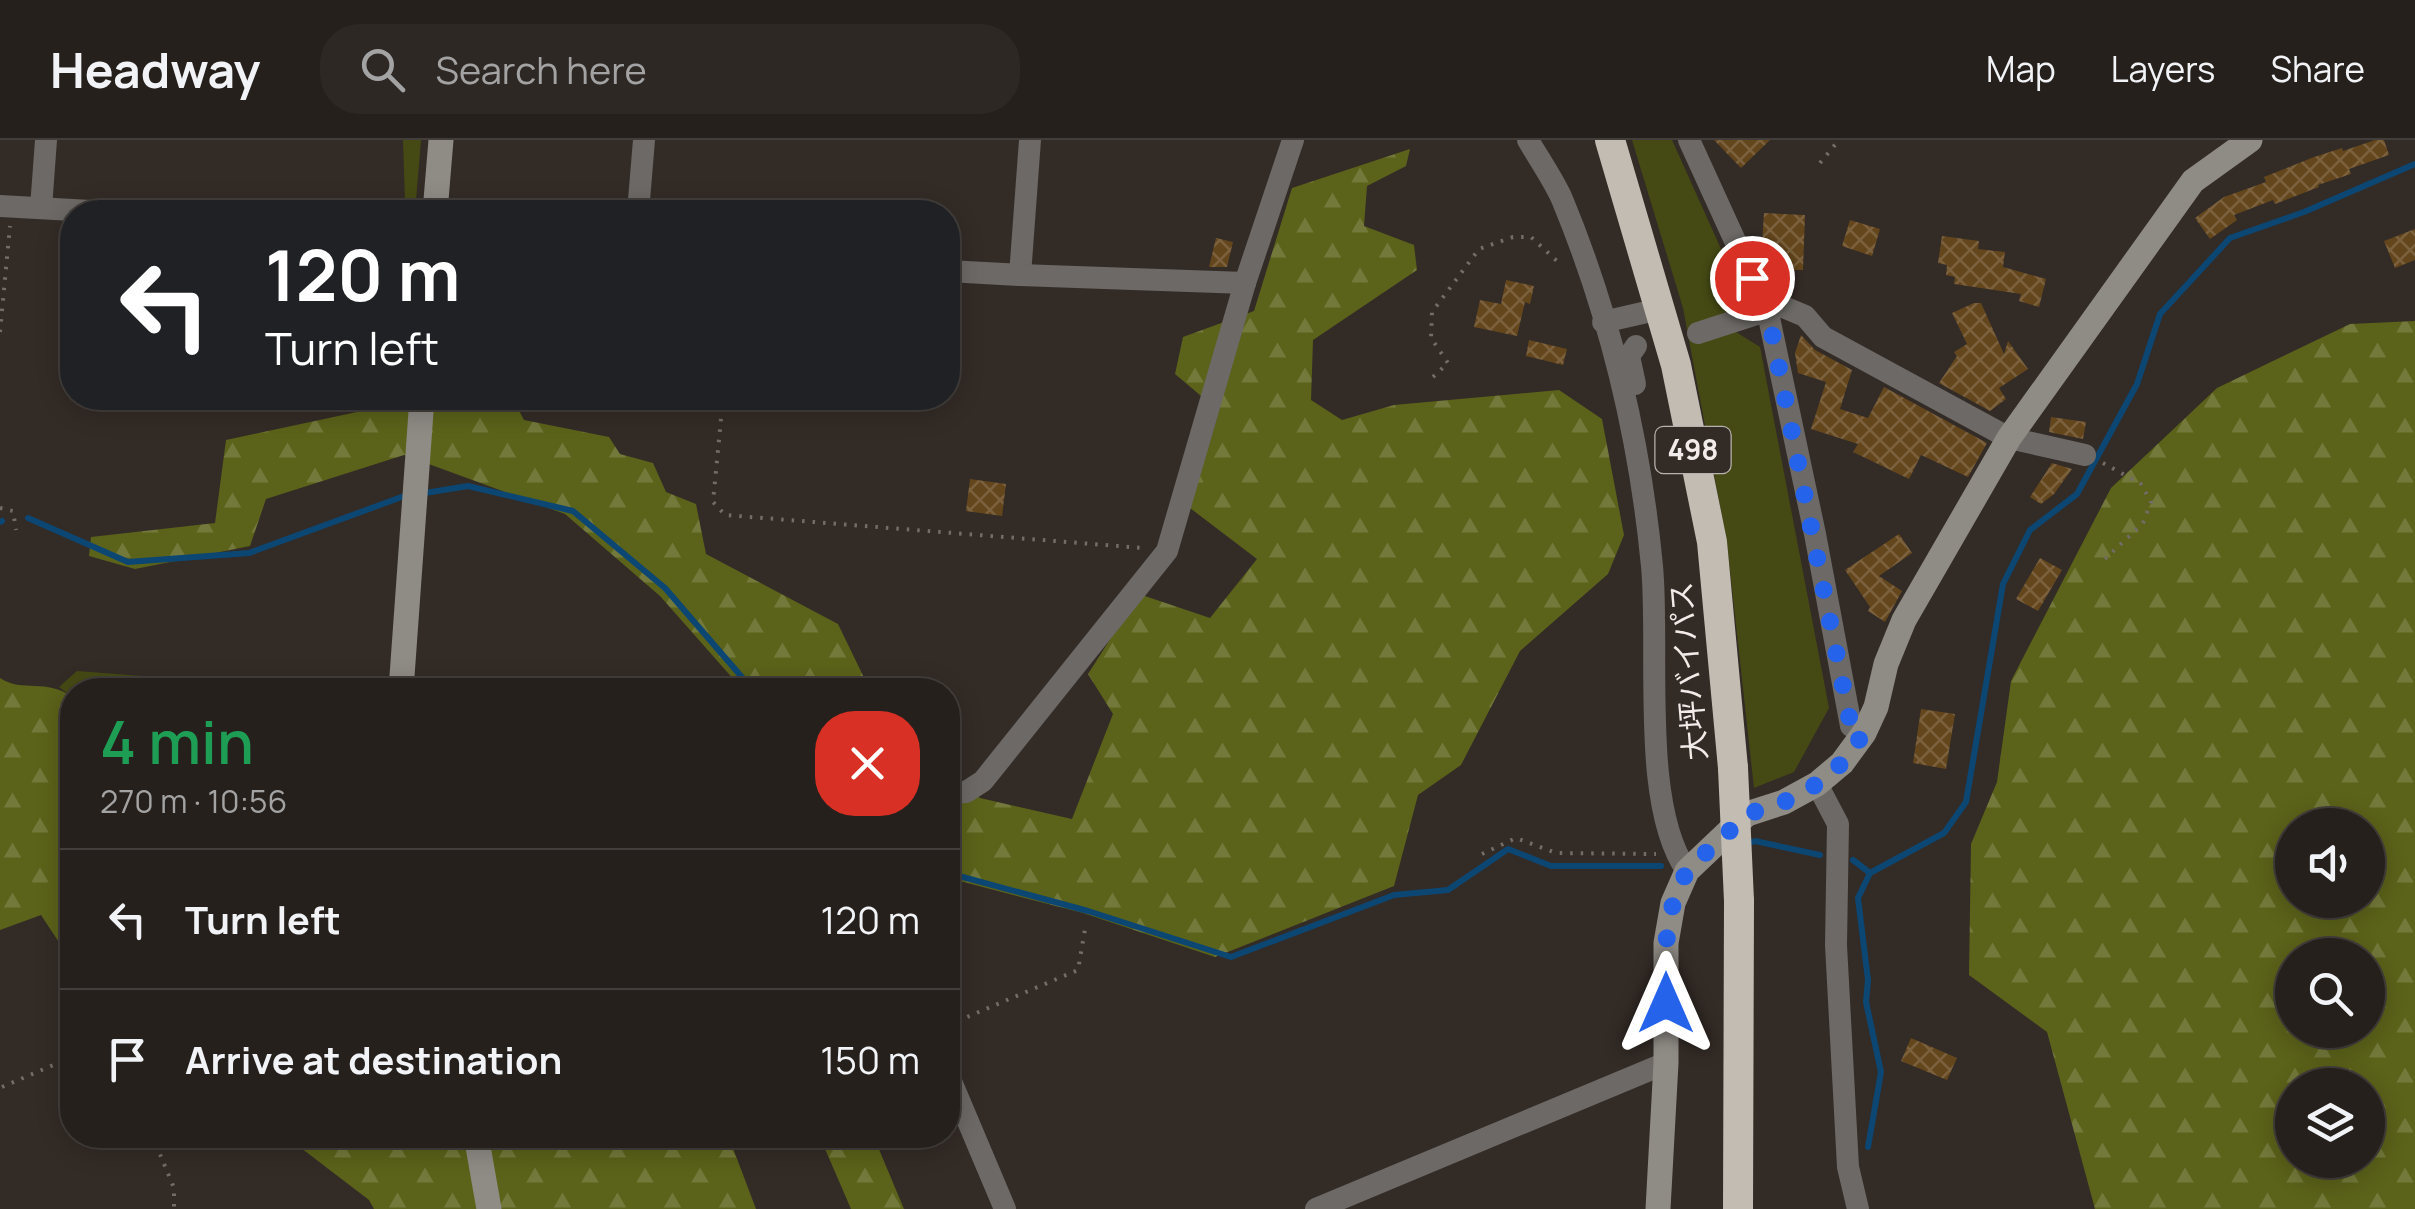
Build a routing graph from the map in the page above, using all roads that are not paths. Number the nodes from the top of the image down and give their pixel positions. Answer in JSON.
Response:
{"nodes":[{"id":1,"x":46,"y":140,"type":"edge"},
{"id":2,"x":441,"y":140,"type":"edge"},
{"id":3,"x":644,"y":140,"type":"edge"},
{"id":4,"x":1030,"y":140,"type":"edge"},
{"id":5,"x":1294,"y":140,"type":"edge"},
{"id":6,"x":1528,"y":140,"type":"edge"},
{"id":7,"x":1610,"y":140,"type":"edge"},
{"id":8,"x":1689,"y":140,"type":"edge"},
{"id":9,"x":2250,"y":140,"type":"edge"},
{"id":10,"x":436,"y":200,"type":"edge"},
{"id":11,"x":639,"y":200,"type":"edge"},
{"id":12,"x":6,"y":207,"type":"edge"},
{"id":13,"x":41,"y":208,"type":"junction"},
{"id":14,"x":60,"y":209,"type":"edge"},
{"id":15,"x":960,"y":271,"type":"edge"},
{"id":16,"x":1020,"y":276,"type":"junction"},
{"id":17,"x":1245,"y":284,"type":"junction"},
{"id":18,"x":1660,"y":309,"type":"junction"},
{"id":19,"x":1768,"y":313,"type":"junction"},
{"id":20,"x":1603,"y":322,"type":"junction"},
{"id":21,"x":1698,"y":333,"type":"dead end"},
{"id":22,"x":1636,"y":346,"type":"dead end"},
{"id":23,"x":421,"y":410,"type":"edge"},
{"id":24,"x":1635,"y":436,"type":"junction"},
{"id":25,"x":2009,"y":438,"type":"junction"},
{"id":26,"x":2085,"y":455,"type":"dead end"},
{"id":27,"x":402,"y":678,"type":"edge"},
{"id":28,"x":1864,"y":733,"type":"junction"},
{"id":29,"x":1817,"y":784,"type":"junction"},
{"id":30,"x":960,"y":792,"type":"edge"},
{"id":31,"x":1681,"y":862,"type":"junction"},
{"id":32,"x":1666,"y":1063,"type":"junction"},
{"id":33,"x":960,"y":1102,"type":"edge"},
{"id":34,"x":478,"y":1148,"type":"edge"},
{"id":35,"x":489,"y":1209,"type":"edge"},
{"id":36,"x":1006,"y":1209,"type":"edge"},
{"id":37,"x":1316,"y":1209,"type":"edge"},
{"id":38,"x":1658,"y":1209,"type":"edge"},
{"id":39,"x":1738,"y":1209,"type":"edge"},
{"id":40,"x":1858,"y":1209,"type":"edge"}],
"edges":[{"from":1,"to":13,"type":"street"},
{"from":2,"to":10,"type":"street"},
{"from":3,"to":11,"type":"street"},
{"from":4,"to":16,"type":"street"},
{"from":5,"to":17,"type":"street"},
{"from":6,"to":20,"type":"street"},
{"from":7,"to":18,"type":"highway","name":"大坪バイパス","number":"498"},
{"from":8,"to":19,"type":"street"},
{"from":9,"to":25,"type":"street"},
{"from":12,"to":13,"type":"street"},
{"from":13,"to":14,"type":"street"},
{"from":15,"to":16,"type":"street"},
{"from":16,"to":17,"type":"street"},
{"from":17,"to":30,"type":"street"},
{"from":18,"to":20,"type":"street"},
{"from":18,"to":39,"type":"highway","name":"大坪バイパス","number":"498","bridge":true},
{"from":19,"to":21,"type":"street"},
{"from":19,"to":25,"type":"street"},
{"from":19,"to":28,"type":"street"},
{"from":20,"to":24,"type":"street"},
{"from":22,"to":24,"type":"street"},
{"from":23,"to":27,"type":"street"},
{"from":24,"to":31,"type":"street"},
{"from":25,"to":26,"type":"street"},
{"from":25,"to":28,"type":"street"},
{"from":28,"to":29,"type":"street"},
{"from":29,"to":31,"type":"street"},
{"from":29,"to":40,"type":"street"},
{"from":31,"to":32,"type":"street"},
{"from":32,"to":37,"type":"street"},
{"from":32,"to":38,"type":"street"},
{"from":33,"to":36,"type":"street"},
{"from":34,"to":35,"type":"street"}]}
